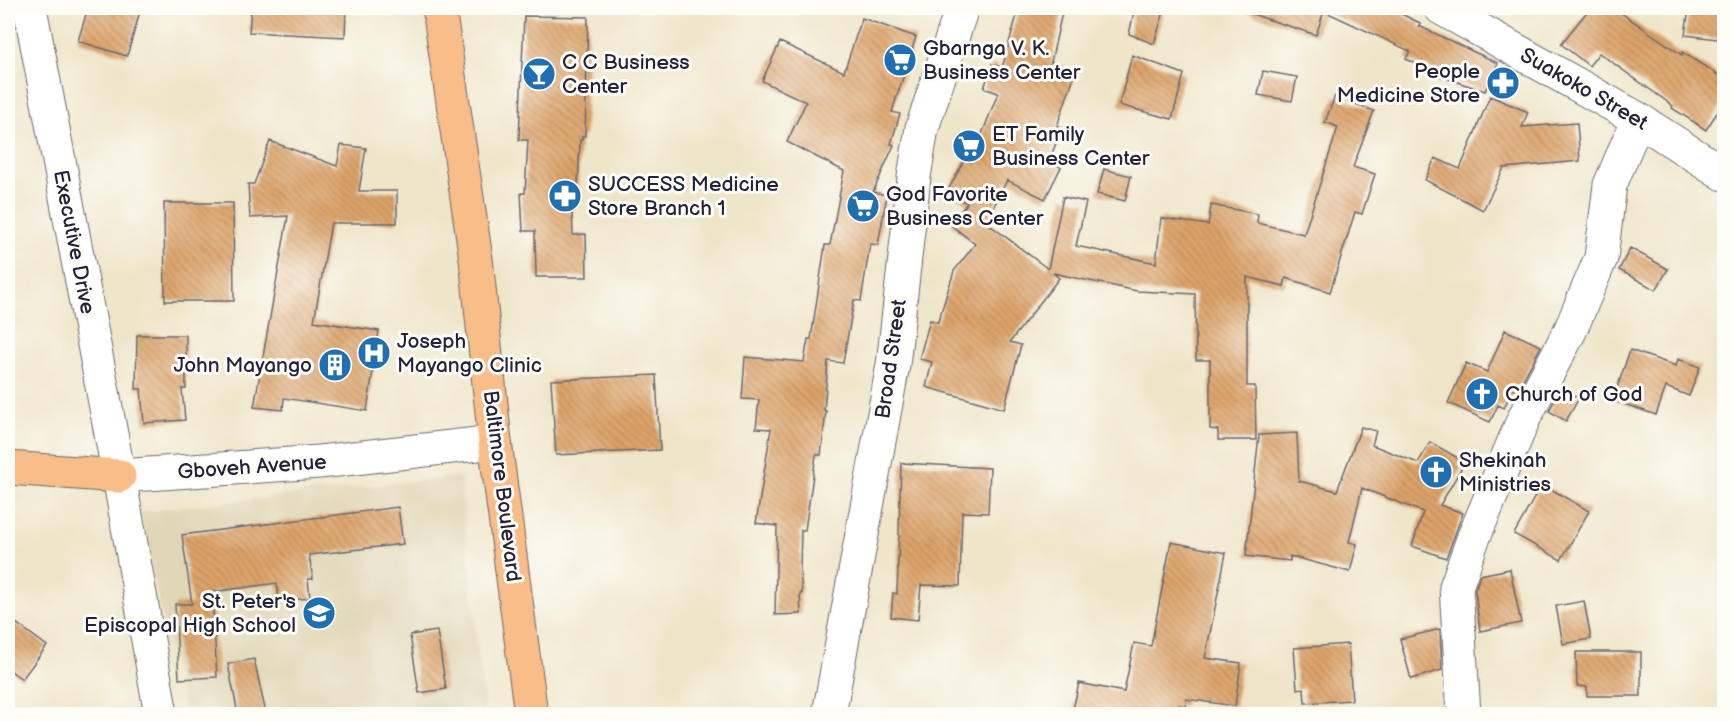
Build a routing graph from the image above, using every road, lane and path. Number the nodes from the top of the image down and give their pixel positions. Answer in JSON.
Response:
{"nodes":[{"id":1,"x":30,"y":8,"type":"edge"},
{"id":2,"x":439,"y":8,"type":"edge"},
{"id":3,"x":962,"y":8,"type":"edge"},
{"id":4,"x":1440,"y":8,"type":"edge"},
{"id":5,"x":1638,"y":118,"type":"junction"},
{"id":6,"x":1725,"y":174,"type":"edge"},
{"id":7,"x":495,"y":442,"type":"junction"},
{"id":8,"x":8,"y":468,"type":"edge"},
{"id":9,"x":119,"y":476,"type":"junction"},
{"id":10,"x":161,"y":714,"type":"edge"},
{"id":11,"x":531,"y":714,"type":"edge"},
{"id":12,"x":829,"y":714,"type":"edge"},
{"id":13,"x":1464,"y":714,"type":"edge"}],
"edges":[{"from":1,"to":9,"type":"street","name":"Executive Drive"},
{"from":2,"to":7,"type":"main road","name":"Baltimore Boulevard"},
{"from":3,"to":12,"type":"street","name":"Broad Street"},
{"from":4,"to":5,"type":"street","name":"Suakoko Street"},
{"from":5,"to":6,"type":"street","name":"Suakoko Street"},
{"from":5,"to":13,"type":"street"},
{"from":7,"to":9,"type":"street","name":"Gboveh Avenue"},
{"from":7,"to":11,"type":"main road","name":"Baltimore Boulevard"},
{"from":8,"to":9,"type":"main road","name":"Gboveh Avenue"},
{"from":9,"to":10,"type":"street","name":"Executive Drive"}]}
